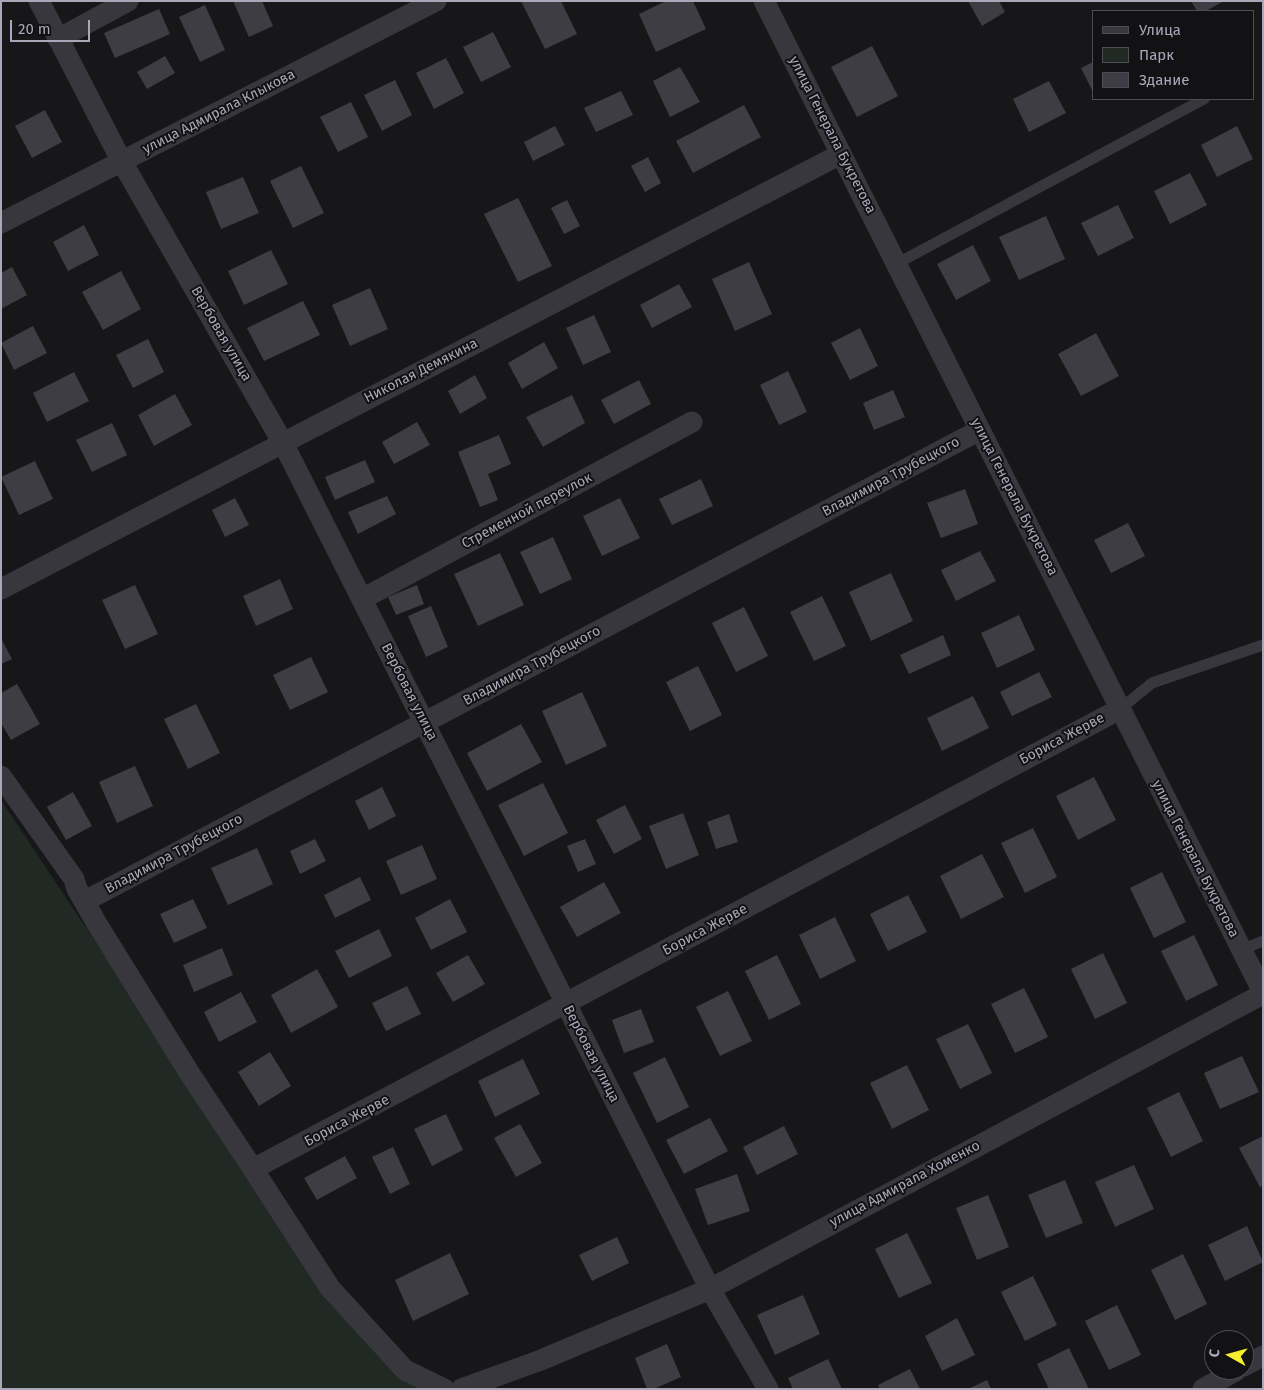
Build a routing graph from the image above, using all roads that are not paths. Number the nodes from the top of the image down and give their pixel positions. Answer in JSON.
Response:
{"nodes":[{"id":1,"x":39,"y":1,"type":"edge"},
{"id":2,"x":128,"y":1,"type":"edge"},
{"id":3,"x":436,"y":1,"type":"edge"},
{"id":4,"x":764,"y":1,"type":"edge"},
{"id":5,"x":58,"y":39,"type":"junction"},
{"id":6,"x":1202,"y":100,"type":"edge"},
{"id":7,"x":841,"y":154,"type":"junction"},
{"id":8,"x":122,"y":162,"type":"junction"},
{"id":9,"x":1,"y":223,"type":"edge"},
{"id":10,"x":896,"y":264,"type":"junction"},
{"id":11,"x":692,"y":422,"type":"dead end"},
{"id":12,"x":980,"y":430,"type":"junction"},
{"id":13,"x":284,"y":443,"type":"junction"},
{"id":14,"x":1,"y":589,"type":"edge"},
{"id":15,"x":362,"y":599,"type":"junction"},
{"id":16,"x":1263,"y":645,"type":"edge"},
{"id":17,"x":1120,"y":709,"type":"junction"},
{"id":18,"x":424,"y":722,"type":"junction"},
{"id":19,"x":1,"y":776,"type":"edge"},
{"id":20,"x":85,"y":901,"type":"junction"},
{"id":21,"x":1263,"y":941,"type":"edge"},
{"id":22,"x":1241,"y":950,"type":"junction"},
{"id":23,"x":1263,"y":993,"type":"edge"},
{"id":24,"x":566,"y":1004,"type":"junction"},
{"id":25,"x":253,"y":1169,"type":"junction"},
{"id":26,"x":710,"y":1288,"type":"junction"},
{"id":27,"x":1219,"y":1380,"type":"edge"},
{"id":28,"x":444,"y":1389,"type":"edge"},
{"id":29,"x":461,"y":1389,"type":"edge"},
{"id":30,"x":768,"y":1389,"type":"edge"},
{"id":31,"x":1203,"y":1389,"type":"edge"}],
"edges":[{"from":1,"to":5,"type":"street","name":"Вербовая улица"},
{"from":2,"to":5,"type":"street"},
{"from":3,"to":8,"type":"street","name":"улица Адмирала Клыкова"},
{"from":4,"to":7,"type":"street","name":"улица Генерала Букретова"},
{"from":5,"to":8,"type":"street","name":"Вербовая улица"},
{"from":6,"to":10,"type":"lane"},
{"from":7,"to":10,"type":"street","name":"улица Генерала Букретова"},
{"from":7,"to":13,"type":"street","name":"Николая Демякина"},
{"from":8,"to":9,"type":"street","name":"улица Адмирала Клыкова"},
{"from":8,"to":13,"type":"street","name":"Вербовая улица"},
{"from":10,"to":12,"type":"street","name":"улица Генерала Букретова"},
{"from":11,"to":15,"type":"street","name":"Стременной переулок"},
{"from":12,"to":17,"type":"street","name":"улица Генерала Букретова"},
{"from":12,"to":18,"type":"street","name":"Владимира Трубецкого"},
{"from":13,"to":14,"type":"street","name":"Николая Демякина"},
{"from":13,"to":15,"type":"street","name":"Вербовая улица"},
{"from":15,"to":18,"type":"street","name":"Вербовая улица"},
{"from":16,"to":17,"type":"lane"},
{"from":17,"to":22,"type":"street","name":"улица Генерала Букретова"},
{"from":17,"to":24,"type":"street","name":"Бориса Жерве"},
{"from":18,"to":20,"type":"street","name":"Владимира Трубецкого"},
{"from":18,"to":24,"type":"street","name":"Вербовая улица"},
{"from":19,"to":20,"type":"street"},
{"from":20,"to":25,"type":"street"},
{"from":21,"to":22,"type":"lane"},
{"from":22,"to":23,"type":"street","name":"улица Генерала Букретова"},
{"from":23,"to":26,"type":"street","name":"улица Адмирала Хоменко"},
{"from":24,"to":25,"type":"street","name":"Бориса Жерве"},
{"from":24,"to":26,"type":"street","name":"Вербовая улица"},
{"from":25,"to":28,"type":"street"},
{"from":26,"to":29,"type":"street","name":"улица Адмирала Хоменко"},
{"from":26,"to":30,"type":"street","name":"Вербовая улица"},
{"from":27,"to":31,"type":"street"}]}
